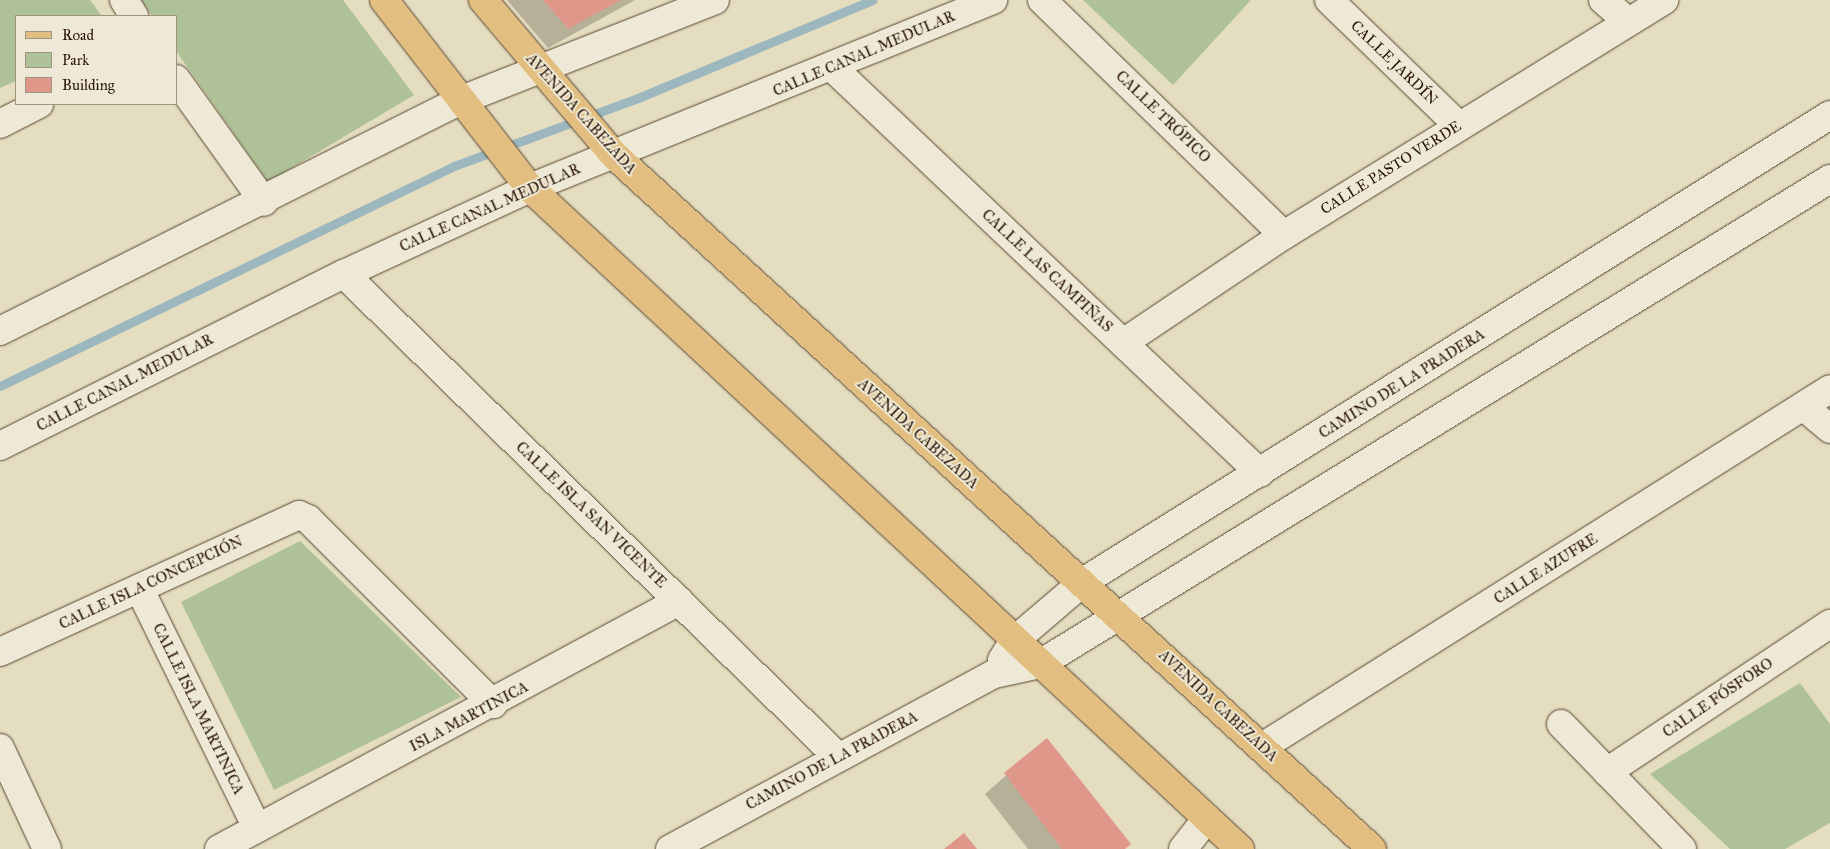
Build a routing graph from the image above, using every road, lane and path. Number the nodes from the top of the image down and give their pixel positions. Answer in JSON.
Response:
{"nodes":[{"id":1,"x":124,"y":0,"type":"edge"},
{"id":2,"x":384,"y":0,"type":"edge"},
{"id":3,"x":483,"y":0,"type":"edge"},
{"id":4,"x":715,"y":0,"type":"edge"},
{"id":5,"x":994,"y":0,"type":"edge"},
{"id":6,"x":1042,"y":0,"type":"edge"},
{"id":7,"x":1329,"y":0,"type":"edge"},
{"id":8,"x":1603,"y":0,"type":"edge"},
{"id":9,"x":1664,"y":0,"type":"edge"},
{"id":10,"x":133,"y":15,"type":"edge"},
{"id":11,"x":1628,"y":22,"type":"junction"},
{"id":12,"x":834,"y":69,"type":"junction"},
{"id":13,"x":547,"y":78,"type":"junction"},
{"id":14,"x":178,"y":82,"type":"edge"},
{"id":15,"x":37,"y":105,"type":"edge"},
{"id":16,"x":467,"y":111,"type":"junction"},
{"id":17,"x":1830,"y":115,"type":"edge"},
{"id":18,"x":0,"y":124,"type":"edge"},
{"id":19,"x":1459,"y":126,"type":"junction"},
{"id":20,"x":607,"y":147,"type":"junction"},
{"id":21,"x":523,"y":179,"type":"junction"},
{"id":22,"x":1830,"y":179,"type":"edge"},
{"id":23,"x":264,"y":202,"type":"junction"},
{"id":24,"x":1284,"y":235,"type":"junction"},
{"id":25,"x":344,"y":274,"type":"junction"},
{"id":26,"x":0,"y":331,"type":"edge"},
{"id":27,"x":1123,"y":343,"type":"junction"},
{"id":28,"x":1830,"y":389,"type":"edge"},
{"id":29,"x":1804,"y":407,"type":"junction"},
{"id":30,"x":1830,"y":429,"type":"edge"},
{"id":31,"x":0,"y":446,"type":"edge"},
{"id":32,"x":1260,"y":473,"type":"junction"},
{"id":33,"x":1083,"y":582,"type":"junction"},
{"id":34,"x":140,"y":590,"type":"junction"},
{"id":35,"x":679,"y":601,"type":"junction"},
{"id":36,"x":1120,"y":615,"type":"junction"},
{"id":37,"x":1830,"y":624,"type":"edge"},
{"id":38,"x":1014,"y":641,"type":"junction"},
{"id":39,"x":0,"y":652,"type":"edge"},
{"id":40,"x":1040,"y":664,"type":"junction"},
{"id":41,"x":994,"y":674,"type":"junction"},
{"id":42,"x":493,"y":704,"type":"junction"},
{"id":43,"x":1561,"y":724,"type":"dead end"},
{"id":44,"x":1262,"y":747,"type":"junction"},
{"id":45,"x":0,"y":748,"type":"edge"},
{"id":46,"x":838,"y":757,"type":"junction"},
{"id":47,"x":1607,"y":772,"type":"junction"},
{"id":48,"x":1207,"y":818,"type":"junction"},
{"id":49,"x":256,"y":828,"type":"junction"},
{"id":50,"x":47,"y":849,"type":"edge"},
{"id":51,"x":219,"y":849,"type":"edge"},
{"id":52,"x":670,"y":849,"type":"edge"},
{"id":53,"x":1183,"y":849,"type":"edge"},
{"id":54,"x":1240,"y":849,"type":"edge"},
{"id":55,"x":1372,"y":849,"type":"edge"},
{"id":56,"x":1682,"y":849,"type":"edge"}],
"edges":[{"from":1,"to":10,"type":"street"},
{"from":2,"to":16,"type":"main road"},
{"from":3,"to":13,"type":"main road","name":"AVENIDA CABEZADA"},
{"from":4,"to":13,"type":"street"},
{"from":5,"to":12,"type":"street","name":"CALLE CANAL MEDULAR"},
{"from":6,"to":24,"type":"street","name":"CALLE TRÓPICO"},
{"from":7,"to":19,"type":"street","name":"CALLE JARDÍN"},
{"from":8,"to":11,"type":"street"},
{"from":9,"to":11,"type":"street","name":"CALLE PASTO VERDE"},
{"from":11,"to":19,"type":"street","name":"CALLE PASTO VERDE"},
{"from":12,"to":20,"type":"street","name":"CALLE CANAL MEDULAR"},
{"from":12,"to":27,"type":"street","name":"CALLE LAS CAMPIÑAS"},
{"from":13,"to":16,"type":"street"},
{"from":13,"to":20,"type":"main road","name":"AVENIDA CABEZADA"},
{"from":14,"to":23,"type":"street"},
{"from":15,"to":18,"type":"street"},
{"from":16,"to":21,"type":"main road"},
{"from":16,"to":23,"type":"street"},
{"from":17,"to":32,"type":"street","name":"CAMINO DE LA PRADERA"},
{"from":19,"to":24,"type":"street","name":"CALLE PASTO VERDE"},
{"from":20,"to":21,"type":"street","name":"CALLE CANAL MEDULAR"},
{"from":20,"to":33,"type":"main road","name":"AVENIDA CABEZADA"},
{"from":21,"to":25,"type":"street","name":"CALLE CANAL MEDULAR"},
{"from":21,"to":38,"type":"main road"},
{"from":22,"to":36,"type":"street","name":"CAMINO DE LA PRADERA"},
{"from":23,"to":26,"type":"street"},
{"from":24,"to":27,"type":"street","name":"CALLE PASTO VERDE"},
{"from":25,"to":31,"type":"street","name":"CALLE CANAL MEDULAR"},
{"from":25,"to":35,"type":"street","name":"CALLE ISLA SAN VICENTE"},
{"from":27,"to":32,"type":"street","name":"CALLE LAS CAMPIÑAS"},
{"from":28,"to":29,"type":"street","name":"CALLE AZUFRE"},
{"from":29,"to":30,"type":"street"},
{"from":29,"to":44,"type":"street","name":"CALLE AZUFRE"},
{"from":32,"to":33,"type":"street","name":"CAMINO DE LA PRADERA"},
{"from":33,"to":36,"type":"main road","name":"AVENIDA CABEZADA"},
{"from":33,"to":38,"type":"street","name":"CAMINO DE LA PRADERA"},
{"from":34,"to":39,"type":"street","name":"CALLE ISLA CONCEPCIÓN"},
{"from":34,"to":42,"type":"street","name":"CALLE ISLA CONCEPCIÓN"},
{"from":34,"to":49,"type":"street","name":"CALLE ISLA MARTINICA"},
{"from":35,"to":42,"type":"street","name":"ISLA MARTINICA"},
{"from":35,"to":46,"type":"street","name":"CALLE ISLA SAN VICENTE"},
{"from":36,"to":40,"type":"street","name":"CAMINO DE LA PRADERA"},
{"from":36,"to":44,"type":"main road","name":"AVENIDA CABEZADA"},
{"from":37,"to":47,"type":"street","name":"CALLE FÓSFORO"},
{"from":38,"to":40,"type":"main road"},
{"from":38,"to":41,"type":"street","name":"CAMINO DE LA PRADERA"},
{"from":40,"to":41,"type":"street","name":"CAMINO DE LA PRADERA"},
{"from":40,"to":48,"type":"main road"},
{"from":41,"to":46,"type":"street","name":"CAMINO DE LA PRADERA"},
{"from":42,"to":49,"type":"street","name":"ISLA MARTINICA"},
{"from":43,"to":47,"type":"street"},
{"from":44,"to":55,"type":"main road","name":"AVENIDA CABEZADA"},
{"from":45,"to":50,"type":"street"},
{"from":46,"to":52,"type":"street","name":"CAMINO DE LA PRADERA"},
{"from":47,"to":56,"type":"street"},
{"from":48,"to":53,"type":"street"},
{"from":48,"to":54,"type":"main road"},
{"from":49,"to":51,"type":"street","name":"ISLA MARTINICA"}]}
